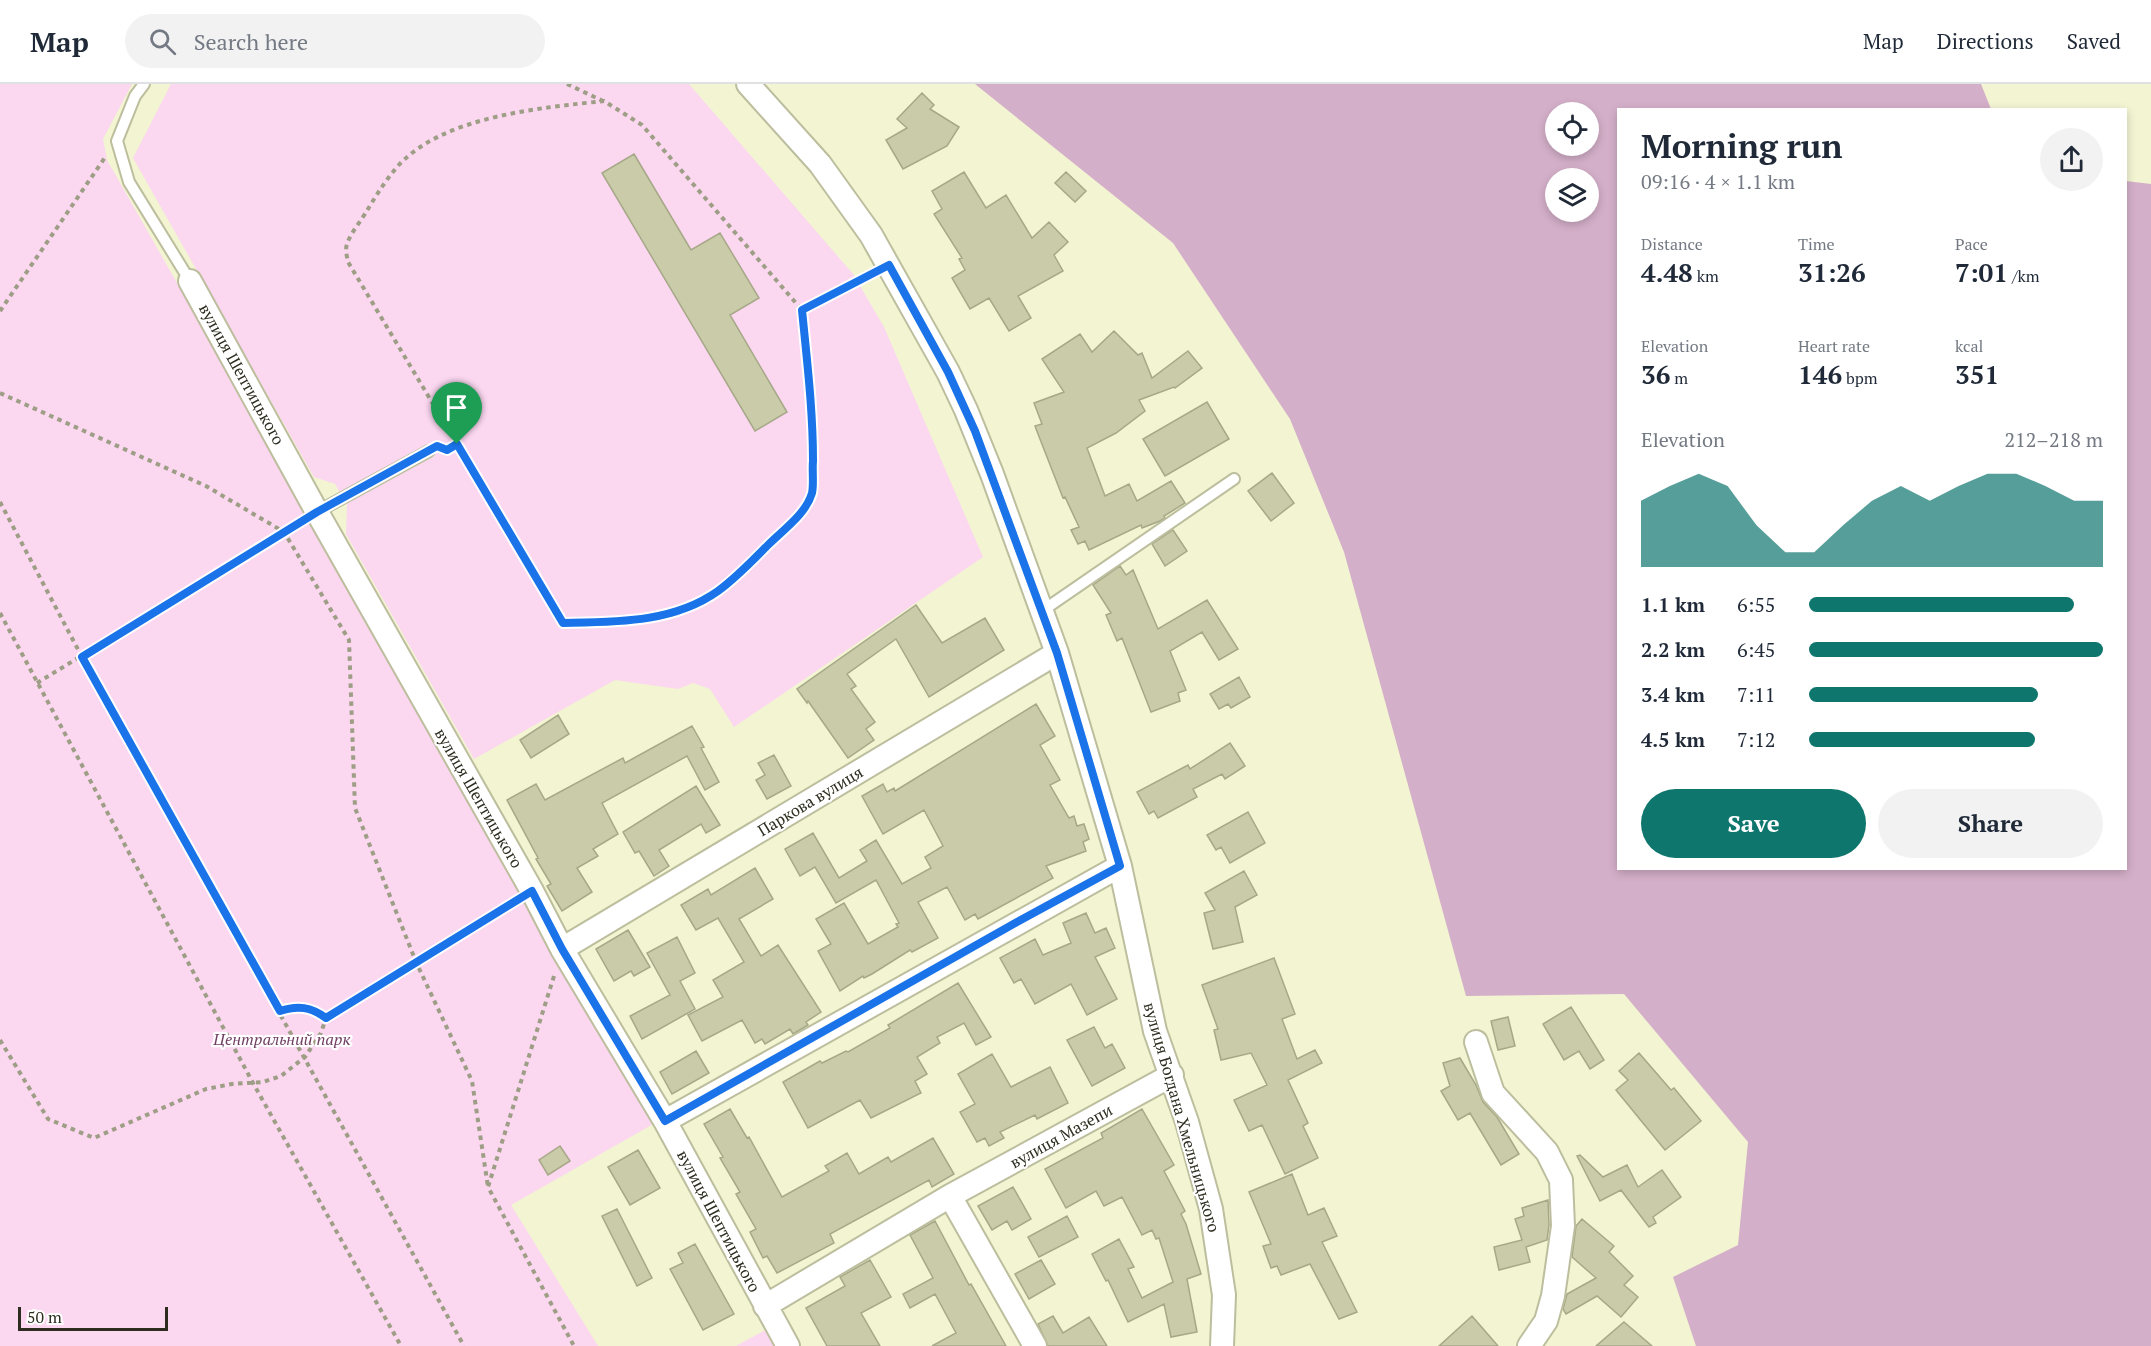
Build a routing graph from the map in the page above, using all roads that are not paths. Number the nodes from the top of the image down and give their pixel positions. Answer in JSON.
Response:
{"nodes":[{"id":1,"x":144,"y":84,"type":"edge"},
{"id":2,"x":748,"y":84,"type":"edge"},
{"id":3,"x":190,"y":281,"type":"joint"},
{"id":4,"x":429,"y":451,"type":"road end"},
{"id":5,"x":1234,"y":479,"type":"dead end"},
{"id":6,"x":317,"y":512,"type":"junction"},
{"id":7,"x":1042,"y":611,"type":"junction"},
{"id":8,"x":1057,"y":653,"type":"junction"},
{"id":9,"x":1120,"y":866,"type":"junction"},
{"id":10,"x":562,"y":949,"type":"junction"},
{"id":11,"x":1476,"y":1042,"type":"dead end"},
{"id":12,"x":1172,"y":1075,"type":"junction"},
{"id":13,"x":665,"y":1121,"type":"junction"},
{"id":14,"x":950,"y":1196,"type":"junction"},
{"id":15,"x":765,"y":1306,"type":"junction"},
{"id":16,"x":788,"y":1346,"type":"edge"},
{"id":17,"x":1035,"y":1346,"type":"edge"},
{"id":18,"x":1222,"y":1346,"type":"edge"},
{"id":19,"x":1529,"y":1346,"type":"edge"}],
"edges":[{"from":1,"to":3,"type":"lane"},
{"from":2,"to":7,"type":"street","name":"вулиця Богдана Хмельницького"},
{"from":3,"to":6,"type":"street","name":"вулиця Шептицького"},
{"from":4,"to":6,"type":"lane"},
{"from":5,"to":7,"type":"lane"},
{"from":6,"to":10,"type":"street","name":"вулиця Шептицького"},
{"from":7,"to":8,"type":"street","name":"вулиця Богдана Хмельницького"},
{"from":8,"to":9,"type":"street","name":"вулиця Богдана Хмельницького"},
{"from":8,"to":10,"type":"street","name":"Паркова вулиця"},
{"from":9,"to":12,"type":"street","name":"вулиця Богдана Хмельницького"},
{"from":9,"to":13,"type":"street"},
{"from":10,"to":13,"type":"street","name":"вулиця Шептицького"},
{"from":11,"to":19,"type":"street"},
{"from":12,"to":14,"type":"street","name":"вулиця Мазепи"},
{"from":12,"to":18,"type":"street","name":"вулиця Богдана Хмельницького"},
{"from":13,"to":15,"type":"street","name":"вулиця Шептицького"},
{"from":14,"to":15,"type":"street","name":"вулиця Мазепи"},
{"from":14,"to":17,"type":"street"},
{"from":15,"to":16,"type":"street","name":"вулиця Шептицького"}]}
